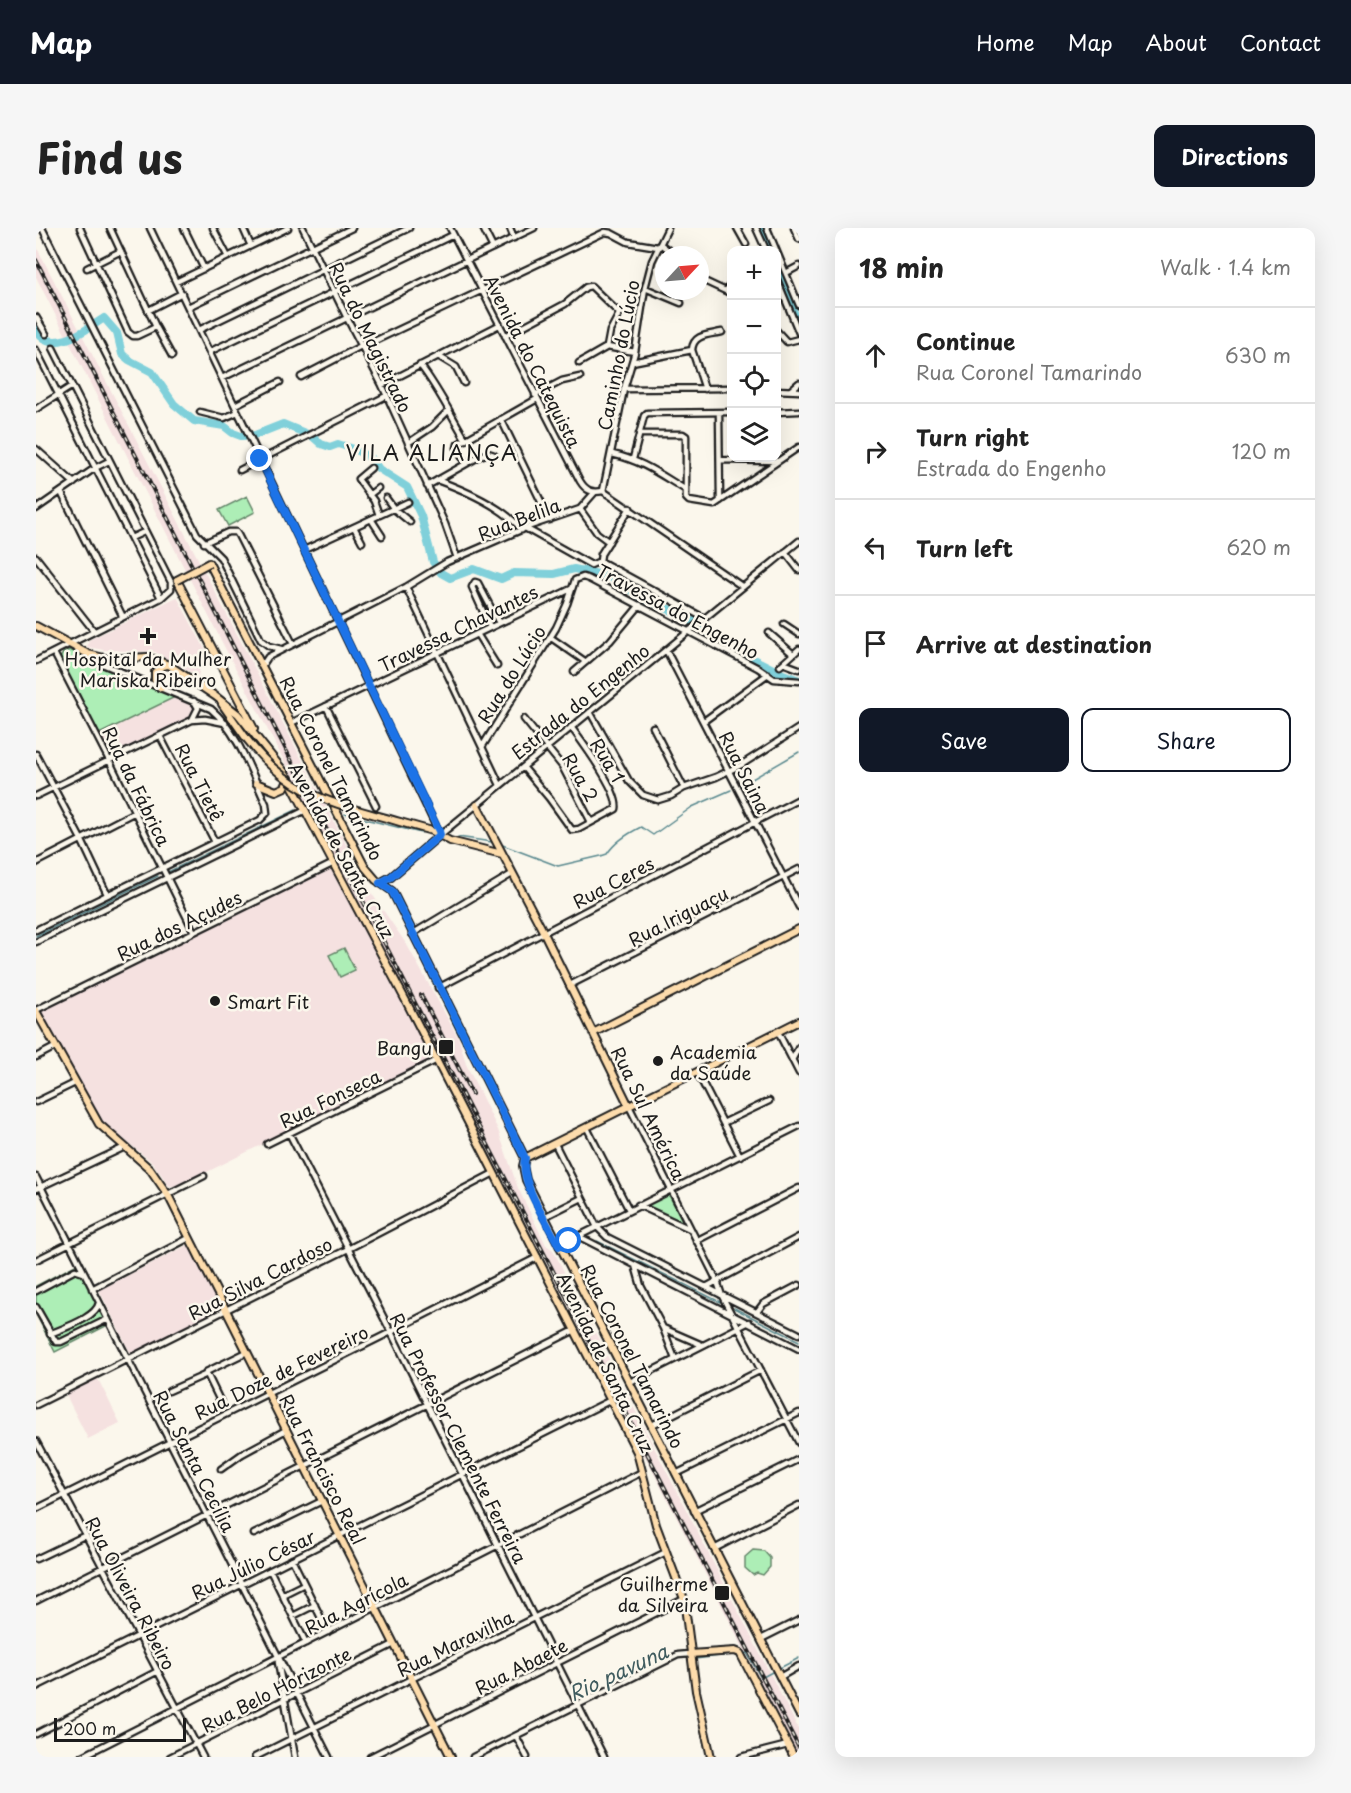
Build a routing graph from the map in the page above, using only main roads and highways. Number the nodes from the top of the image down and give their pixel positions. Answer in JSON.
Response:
{"nodes":[{"id":1,"x":36,"y":626,"type":"edge"},
{"id":2,"x":169,"y":665,"type":"junction"},
{"id":3,"x":161,"y":688,"type":"road end"},
{"id":4,"x":215,"y":696,"type":"junction"},
{"id":5,"x":260,"y":740,"type":"junction"},
{"id":6,"x":289,"y":778,"type":"junction"},
{"id":7,"x":256,"y":783,"type":"road end"},
{"id":8,"x":477,"y":805,"type":"road end"},
{"id":9,"x":440,"y":835,"type":"junction"},
{"id":10,"x":502,"y":854,"type":"junction"},
{"id":11,"x":380,"y":883,"type":"junction"},
{"id":12,"x":799,"y":930,"type":"edge"},
{"id":13,"x":36,"y":1011,"type":"edge"},
{"id":14,"x":798,"y":1022,"type":"edge"},
{"id":15,"x":593,"y":1034,"type":"junction"},
{"id":16,"x":629,"y":1106,"type":"junction"},
{"id":17,"x":525,"y":1158,"type":"junction"},
{"id":18,"x":690,"y":1654,"type":"junction"},
{"id":19,"x":799,"y":1714,"type":"edge"},
{"id":20,"x":451,"y":1757,"type":"edge"},
{"id":21,"x":711,"y":1757,"type":"edge"},
{"id":22,"x":794,"y":1757,"type":"edge"}],
"edges":[{"from":1,"to":2,"type":"main road","name":"Avenida de Santa Cruz"},
{"from":2,"to":3,"type":"main road"},
{"from":2,"to":4,"type":"main road","name":"Avenida de Santa Cruz"},
{"from":4,"to":5,"type":"main road","name":"Avenida de Santa Cruz"},
{"from":4,"to":9,"type":"main road","bridge":true},
{"from":5,"to":6,"type":"main road","name":"Avenida de Santa Cruz"},
{"from":5,"to":11,"type":"main road","name":"Rua Coronel Tamarindo","bridge":true},
{"from":6,"to":7,"type":"main road"},
{"from":6,"to":18,"type":"main road","name":"Avenida de Santa Cruz"},
{"from":8,"to":10,"type":"main road","name":"Rua Sul América"},
{"from":9,"to":10,"type":"main road"},
{"from":9,"to":11,"type":"main road","name":"Estrada do Engenho"},
{"from":10,"to":15,"type":"main road","name":"Rua Sul América"},
{"from":11,"to":17,"type":"main road","name":"Rua Coronel Tamarindo"},
{"from":12,"to":15,"type":"main road"},
{"from":13,"to":20,"type":"main road","name":"Rua Francisco Real"},
{"from":14,"to":16,"type":"main road"},
{"from":15,"to":16,"type":"main road","name":"Rua Sul América"},
{"from":16,"to":17,"type":"main road"},
{"from":17,"to":19,"type":"main road","name":"Rua Coronel Tamarindo"},
{"from":18,"to":21,"type":"main road","name":"Avenida de Santa Cruz"},
{"from":18,"to":22,"type":"main road"}]}
